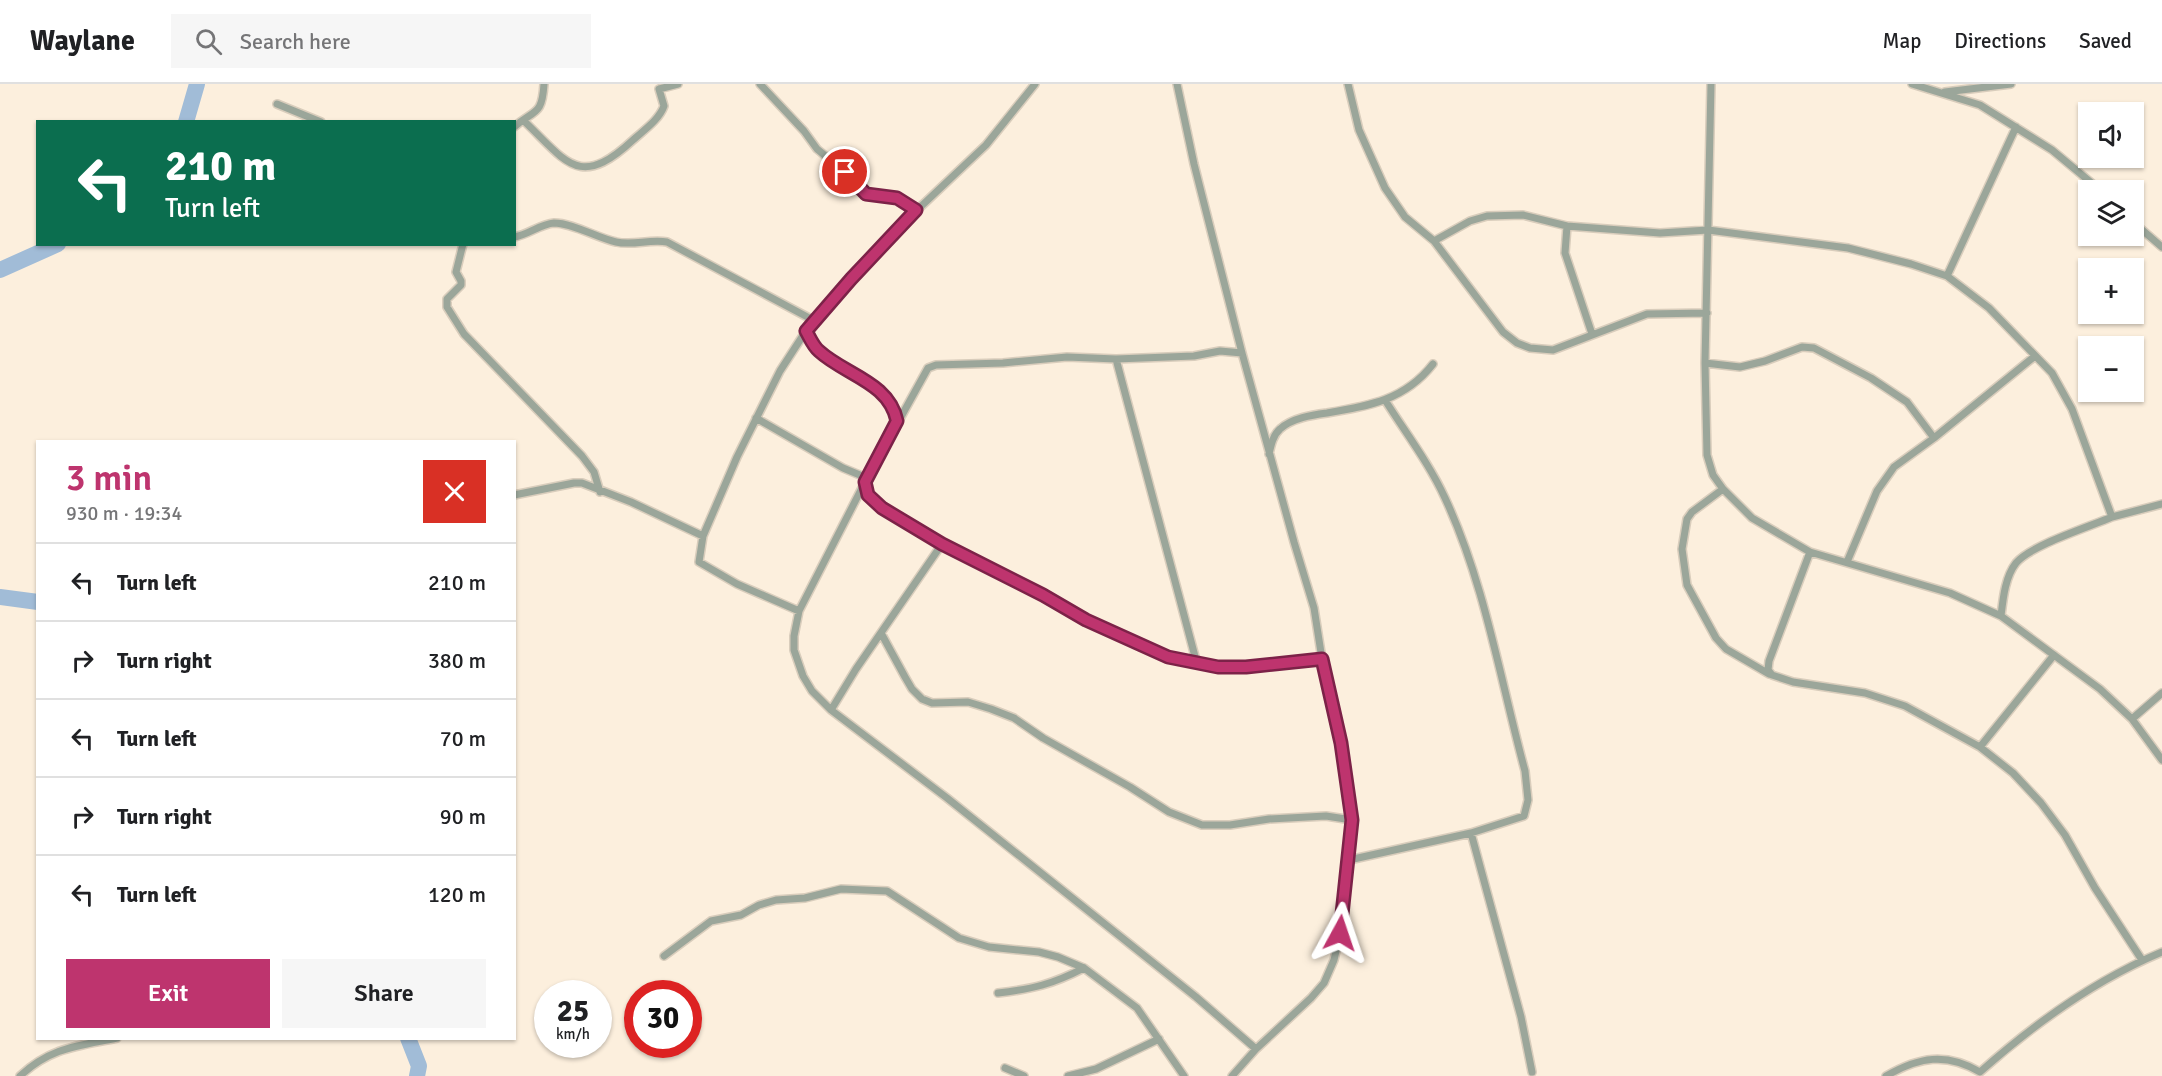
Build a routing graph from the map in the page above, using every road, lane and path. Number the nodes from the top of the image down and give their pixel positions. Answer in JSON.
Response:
{"nodes":[{"id":1,"x":544,"y":84,"type":"edge"},
{"id":2,"x":678,"y":84,"type":"edge"},
{"id":3,"x":760,"y":84,"type":"edge"},
{"id":4,"x":1035,"y":84,"type":"edge"},
{"id":5,"x":1177,"y":84,"type":"edge"},
{"id":6,"x":1348,"y":84,"type":"edge"},
{"id":7,"x":1711,"y":84,"type":"edge"},
{"id":8,"x":1912,"y":84,"type":"edge"},
{"id":9,"x":2012,"y":84,"type":"edge"},
{"id":10,"x":1926,"y":86,"type":"edge"},
{"id":11,"x":1942,"y":93,"type":"junction"},
{"id":12,"x":277,"y":104,"type":"dead end"},
{"id":13,"x":316,"y":120,"type":"edge"},
{"id":14,"x":524,"y":121,"type":"junction"},
{"id":15,"x":516,"y":125,"type":"edge"},
{"id":16,"x":2016,"y":127,"type":"junction"},
{"id":17,"x":2088,"y":180,"type":"edge"},
{"id":18,"x":916,"y":210,"type":"junction"},
{"id":19,"x":1567,"y":226,"type":"junction"},
{"id":20,"x":1708,"y":230,"type":"junction"},
{"id":21,"x":2144,"y":231,"type":"edge"},
{"id":22,"x":516,"y":236,"type":"edge"},
{"id":23,"x":1434,"y":241,"type":"junction"},
{"id":24,"x":462,"y":246,"type":"edge"},
{"id":25,"x":2162,"y":247,"type":"edge"},
{"id":26,"x":1947,"y":276,"type":"junction"},
{"id":27,"x":1707,"y":313,"type":"junction"},
{"id":28,"x":813,"y":321,"type":"junction"},
{"id":29,"x":806,"y":331,"type":"junction"},
{"id":30,"x":1592,"y":334,"type":"junction"},
{"id":31,"x":1242,"y":353,"type":"junction"},
{"id":32,"x":2035,"y":356,"type":"junction"},
{"id":33,"x":1116,"y":359,"type":"junction"},
{"id":34,"x":1705,"y":363,"type":"junction"},
{"id":35,"x":1433,"y":364,"type":"dead end"},
{"id":36,"x":1385,"y":400,"type":"junction"},
{"id":37,"x":756,"y":418,"type":"junction"},
{"id":38,"x":897,"y":421,"type":"junction"},
{"id":39,"x":1934,"y":438,"type":"junction"},
{"id":40,"x":1268,"y":454,"type":"junction"},
{"id":41,"x":866,"y":480,"type":"junction"},
{"id":42,"x":1723,"y":489,"type":"junction"},
{"id":43,"x":600,"y":492,"type":"junction"},
{"id":44,"x":516,"y":495,"type":"edge"},
{"id":45,"x":2162,"y":504,"type":"edge"},
{"id":46,"x":2112,"y":517,"type":"junction"},
{"id":47,"x":703,"y":536,"type":"junction"},
{"id":48,"x":942,"y":544,"type":"junction"},
{"id":49,"x":1810,"y":552,"type":"junction"},
{"id":50,"x":1847,"y":562,"type":"junction"},
{"id":51,"x":799,"y":611,"type":"junction"},
{"id":52,"x":2001,"y":616,"type":"junction"},
{"id":53,"x":881,"y":633,"type":"junction"},
{"id":54,"x":2054,"y":655,"type":"junction"},
{"id":55,"x":1322,"y":659,"type":"junction"},
{"id":56,"x":1197,"y":664,"type":"junction"},
{"id":57,"x":1772,"y":675,"type":"junction"},
{"id":58,"x":2162,"y":693,"type":"edge"},
{"id":59,"x":831,"y":710,"type":"junction"},
{"id":60,"x":2132,"y":719,"type":"junction"},
{"id":61,"x":1980,"y":747,"type":"junction"},
{"id":62,"x":2162,"y":759,"type":"edge"},
{"id":63,"x":1352,"y":820,"type":"junction"},
{"id":64,"x":1471,"y":833,"type":"junction"},
{"id":65,"x":1349,"y":860,"type":"junction"},
{"id":66,"x":2162,"y":952,"type":"edge"},
{"id":67,"x":664,"y":956,"type":"dead end"},
{"id":68,"x":2142,"y":960,"type":"junction"},
{"id":69,"x":1084,"y":968,"type":"junction"},
{"id":70,"x":998,"y":993,"type":"dead end"},
{"id":71,"x":1159,"y":1039,"type":"junction"},
{"id":72,"x":106,"y":1040,"type":"edge"},
{"id":73,"x":1256,"y":1049,"type":"junction"},
{"id":74,"x":1005,"y":1068,"type":"dead end"},
{"id":75,"x":1532,"y":1072,"type":"dead end"},
{"id":76,"x":1983,"y":1074,"type":"edge"},
{"id":77,"x":20,"y":1076,"type":"edge"},
{"id":78,"x":1024,"y":1076,"type":"edge"},
{"id":79,"x":1068,"y":1076,"type":"edge"},
{"id":80,"x":1184,"y":1076,"type":"edge"},
{"id":81,"x":1232,"y":1076,"type":"edge"},
{"id":82,"x":1886,"y":1076,"type":"edge"}],
"edges":[{"from":1,"to":14,"type":"street"},
{"from":2,"to":14,"type":"street"},
{"from":3,"to":18,"type":"street"},
{"from":4,"to":18,"type":"street"},
{"from":5,"to":31,"type":"street"},
{"from":6,"to":23,"type":"street"},
{"from":7,"to":20,"type":"street"},
{"from":8,"to":10,"type":"street"},
{"from":9,"to":11,"type":"street"},
{"from":10,"to":11,"type":"street"},
{"from":11,"to":16,"type":"street"},
{"from":12,"to":13,"type":"street"},
{"from":14,"to":15,"type":"street"},
{"from":16,"to":17,"type":"street"},
{"from":16,"to":26,"type":"street"},
{"from":18,"to":28,"type":"street"},
{"from":19,"to":20,"type":"street"},
{"from":19,"to":23,"type":"street"},
{"from":19,"to":30,"type":"street"},
{"from":20,"to":26,"type":"street"},
{"from":20,"to":27,"type":"street"},
{"from":21,"to":25,"type":"street"},
{"from":22,"to":28,"type":"street"},
{"from":23,"to":30,"type":"street"},
{"from":24,"to":43,"type":"street"},
{"from":26,"to":32,"type":"street"},
{"from":27,"to":30,"type":"street"},
{"from":27,"to":34,"type":"street"},
{"from":28,"to":29,"type":"street"},
{"from":29,"to":37,"type":"street"},
{"from":29,"to":38,"type":"street"},
{"from":31,"to":33,"type":"street"},
{"from":31,"to":40,"type":"street"},
{"from":32,"to":39,"type":"street"},
{"from":32,"to":46,"type":"street"},
{"from":33,"to":38,"type":"street"},
{"from":33,"to":56,"type":"street"},
{"from":34,"to":39,"type":"street"},
{"from":34,"to":42,"type":"street"},
{"from":35,"to":36,"type":"street"},
{"from":36,"to":40,"type":"street"},
{"from":36,"to":64,"type":"street"},
{"from":37,"to":41,"type":"street"},
{"from":37,"to":47,"type":"street"},
{"from":38,"to":41,"type":"street"},
{"from":39,"to":50,"type":"street"},
{"from":40,"to":55,"type":"street"},
{"from":41,"to":48,"type":"street"},
{"from":41,"to":51,"type":"street"},
{"from":42,"to":49,"type":"street"},
{"from":42,"to":57,"type":"street"},
{"from":43,"to":44,"type":"street"},
{"from":43,"to":47,"type":"street"},
{"from":45,"to":46,"type":"street"},
{"from":46,"to":52,"type":"street"},
{"from":47,"to":51,"type":"street"},
{"from":48,"to":53,"type":"street"},
{"from":48,"to":56,"type":"street"},
{"from":49,"to":50,"type":"street"},
{"from":49,"to":57,"type":"street"},
{"from":50,"to":52,"type":"street"},
{"from":51,"to":59,"type":"street"},
{"from":52,"to":54,"type":"street"},
{"from":53,"to":59,"type":"street"},
{"from":53,"to":63,"type":"street"},
{"from":54,"to":60,"type":"street"},
{"from":54,"to":61,"type":"street"},
{"from":55,"to":56,"type":"street"},
{"from":55,"to":63,"type":"street"},
{"from":57,"to":61,"type":"street"},
{"from":58,"to":60,"type":"street"},
{"from":59,"to":73,"type":"street"},
{"from":60,"to":62,"type":"street"},
{"from":61,"to":68,"type":"street"},
{"from":63,"to":65,"type":"street"},
{"from":64,"to":65,"type":"street"},
{"from":64,"to":75,"type":"street"},
{"from":65,"to":73,"type":"street"},
{"from":66,"to":68,"type":"street"},
{"from":67,"to":69,"type":"street"},
{"from":68,"to":76,"type":"street"},
{"from":69,"to":70,"type":"street"},
{"from":69,"to":71,"type":"street"},
{"from":71,"to":79,"type":"street"},
{"from":71,"to":80,"type":"street"},
{"from":72,"to":77,"type":"street"},
{"from":73,"to":81,"type":"street"},
{"from":74,"to":78,"type":"street"},
{"from":76,"to":82,"type":"street"}]}
